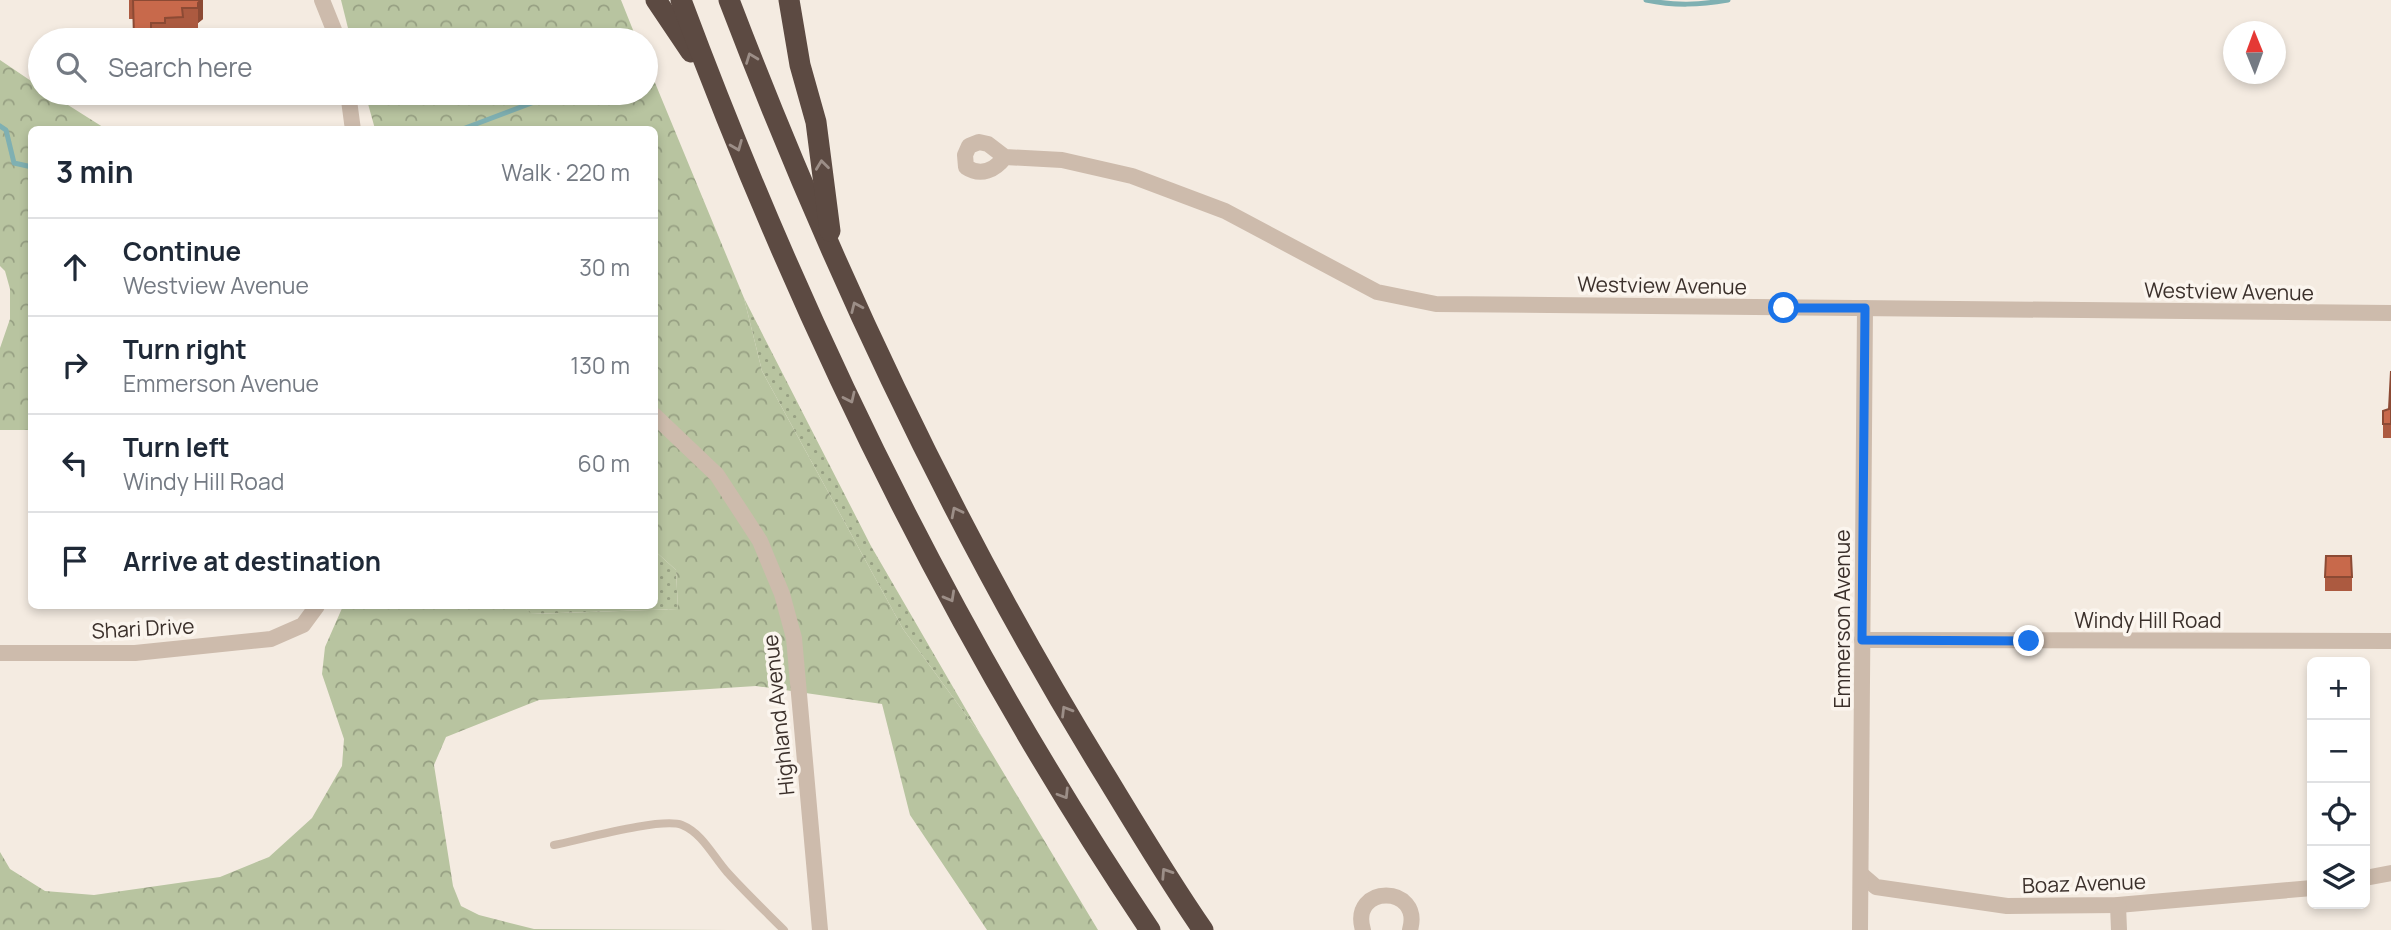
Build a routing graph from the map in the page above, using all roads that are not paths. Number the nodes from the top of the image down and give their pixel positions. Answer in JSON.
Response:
{"nodes":[{"id":1,"x":322,"y":0,"type":"edge"},
{"id":2,"x":656,"y":0,"type":"edge"},
{"id":3,"x":681,"y":0,"type":"edge"},
{"id":4,"x":729,"y":0,"type":"edge"},
{"id":5,"x":789,"y":0,"type":"edge"},
{"id":6,"x":333,"y":28,"type":"edge"},
{"id":7,"x":711,"y":82,"type":"junction"},
{"id":8,"x":350,"y":105,"type":"edge"},
{"id":9,"x":352,"y":126,"type":"edge"},
{"id":10,"x":1005,"y":158,"type":"dead end"},
{"id":11,"x":834,"y":257,"type":"junction"},
{"id":12,"x":1865,"y":308,"type":"junction"},
{"id":13,"x":2391,"y":313,"type":"edge"},
{"id":14,"x":658,"y":419,"type":"edge"},
{"id":15,"x":315,"y":609,"type":"edge"},
{"id":16,"x":1862,"y":640,"type":"junction"},
{"id":17,"x":2391,"y":641,"type":"edge"},
{"id":18,"x":0,"y":653,"type":"edge"},
{"id":19,"x":554,"y":845,"type":"dead end"},
{"id":20,"x":2391,"y":873,"type":"edge"},
{"id":21,"x":1862,"y":875,"type":"junction"},
{"id":22,"x":2370,"y":877,"type":"edge"},
{"id":23,"x":2307,"y":888,"type":"edge"},
{"id":24,"x":2118,"y":905,"type":"junction"},
{"id":25,"x":784,"y":930,"type":"edge"},
{"id":26,"x":820,"y":930,"type":"edge"},
{"id":27,"x":1150,"y":930,"type":"edge"},
{"id":28,"x":1203,"y":930,"type":"edge"},
{"id":29,"x":1363,"y":930,"type":"edge"},
{"id":30,"x":1410,"y":930,"type":"edge"},
{"id":31,"x":1860,"y":930,"type":"edge"},
{"id":32,"x":2119,"y":930,"type":"edge"}],
"edges":[{"from":1,"to":6,"type":"street"},
{"from":2,"to":7,"type":"highway"},
{"from":3,"to":7,"type":"highway"},
{"from":11,"to":4,"type":"highway","one_way":true},
{"from":11,"to":5,"type":"highway","one_way":true},
{"from":7,"to":27,"type":"highway","one_way":true},
{"from":8,"to":9,"type":"street"},
{"from":10,"to":12,"type":"street","name":"Westview Avenue"},
{"from":28,"to":11,"type":"highway","one_way":true},
{"from":12,"to":13,"type":"street","name":"Westview Avenue"},
{"from":12,"to":16,"type":"street","name":"Emmerson Avenue"},
{"from":14,"to":26,"type":"street","name":"Highland Avenue"},
{"from":15,"to":18,"type":"street","name":"Shari Drive"},
{"from":16,"to":17,"type":"street","name":"Windy Hill Road"},
{"from":16,"to":21,"type":"street","name":"Emmerson Avenue"},
{"from":19,"to":25,"type":"lane"},
{"from":20,"to":22,"type":"street"},
{"from":21,"to":24,"type":"street","name":"Boaz Avenue"},
{"from":21,"to":31,"type":"street","name":"Emmerson Avenue"},
{"from":23,"to":24,"type":"street","name":"Boaz Avenue"},
{"from":24,"to":32,"type":"street"},
{"from":29,"to":30,"type":"street"}]}
